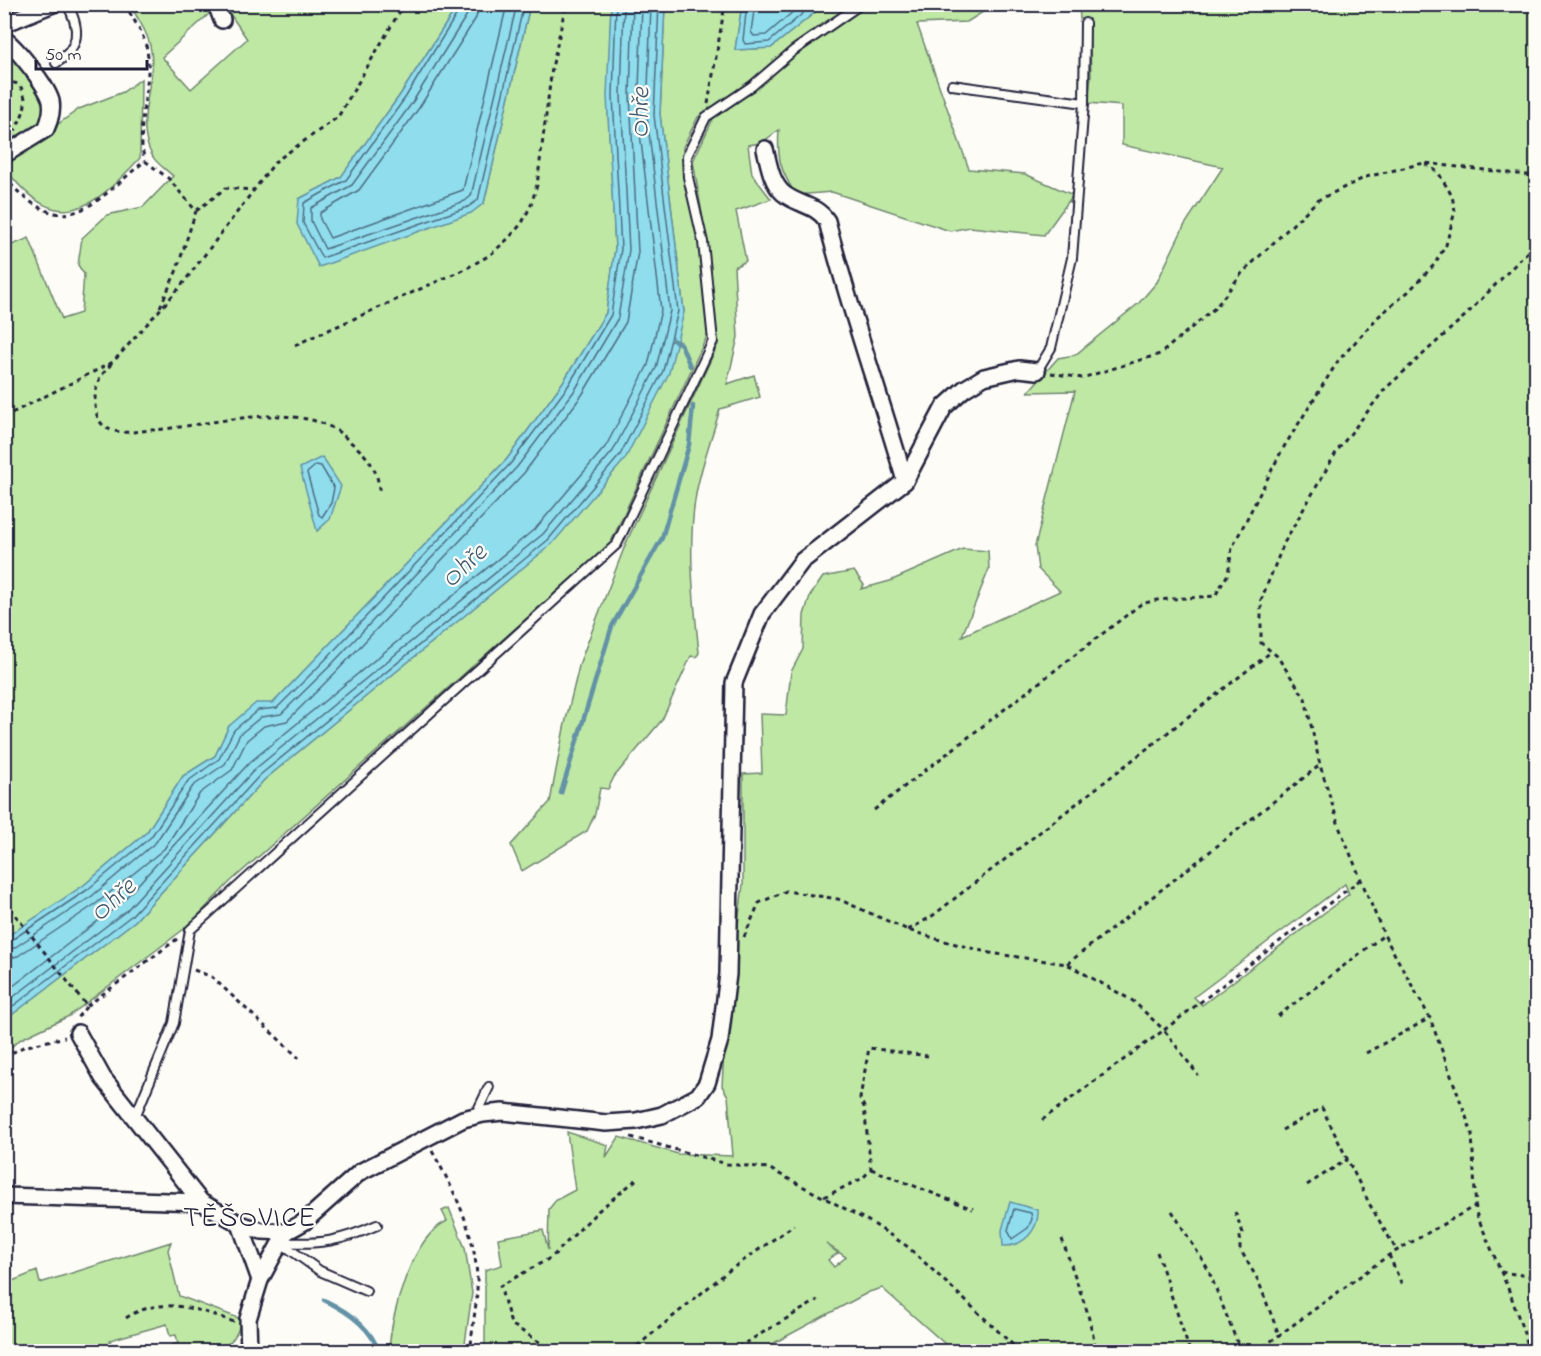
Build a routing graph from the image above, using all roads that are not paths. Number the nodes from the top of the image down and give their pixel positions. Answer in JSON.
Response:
{"nodes":[{"id":1,"x":53,"y":4,"type":"edge"},
{"id":2,"x":67,"y":4,"type":"edge"},
{"id":3,"x":216,"y":4,"type":"edge"},
{"id":4,"x":861,"y":4,"type":"edge"},
{"id":5,"x":222,"y":20,"type":"dead end"},
{"id":6,"x":1085,"y":23,"type":"dead end"},
{"id":7,"x":4,"y":24,"type":"edge"},
{"id":8,"x":4,"y":39,"type":"edge"},
{"id":9,"x":56,"y":63,"type":"dead end"},
{"id":10,"x":952,"y":85,"type":"dead end"},
{"id":11,"x":1083,"y":103,"type":"junction"},
{"id":12,"x":765,"y":149,"type":"dead end"},
{"id":13,"x":4,"y":155,"type":"edge"},
{"id":14,"x":1037,"y":371,"type":"joint"},
{"id":15,"x":905,"y":481,"type":"junction"},
{"id":16,"x":78,"y":1033,"type":"road end"},
{"id":17,"x":489,"y":1087,"type":"dead end"},
{"id":18,"x":476,"y":1116,"type":"junction"},
{"id":19,"x":135,"y":1117,"type":"junction"},
{"id":20,"x":4,"y":1196,"type":"edge"},
{"id":21,"x":201,"y":1202,"type":"junction"},
{"id":22,"x":240,"y":1224,"type":"junction"},
{"id":23,"x":377,"y":1225,"type":"dead end"},
{"id":24,"x":283,"y":1237,"type":"junction"},
{"id":25,"x":260,"y":1281,"type":"junction"},
{"id":26,"x":366,"y":1291,"type":"dead end"},
{"id":27,"x":249,"y":1352,"type":"edge"}],
"edges":[{"from":1,"to":7,"type":"street"},
{"from":2,"to":9,"type":"lane"},
{"from":3,"to":5,"type":"street"},
{"from":4,"to":19,"type":"lane"},
{"from":6,"to":11,"type":"lane"},
{"from":8,"to":13,"type":"street"},
{"from":10,"to":11,"type":"lane"},
{"from":11,"to":14,"type":"lane"},
{"from":12,"to":15,"type":"street"},
{"from":14,"to":15,"type":"street"},
{"from":15,"to":18,"type":"street"},
{"from":16,"to":19,"type":"street"},
{"from":17,"to":18,"type":"lane"},
{"from":18,"to":24,"type":"street"},
{"from":19,"to":21,"type":"street"},
{"from":20,"to":21,"type":"street"},
{"from":21,"to":22,"type":"street"},
{"from":22,"to":24,"type":"street"},
{"from":22,"to":25,"type":"street"},
{"from":23,"to":24,"type":"lane"},
{"from":24,"to":25,"type":"street"},
{"from":24,"to":26,"type":"lane"},
{"from":25,"to":27,"type":"street"}]}
